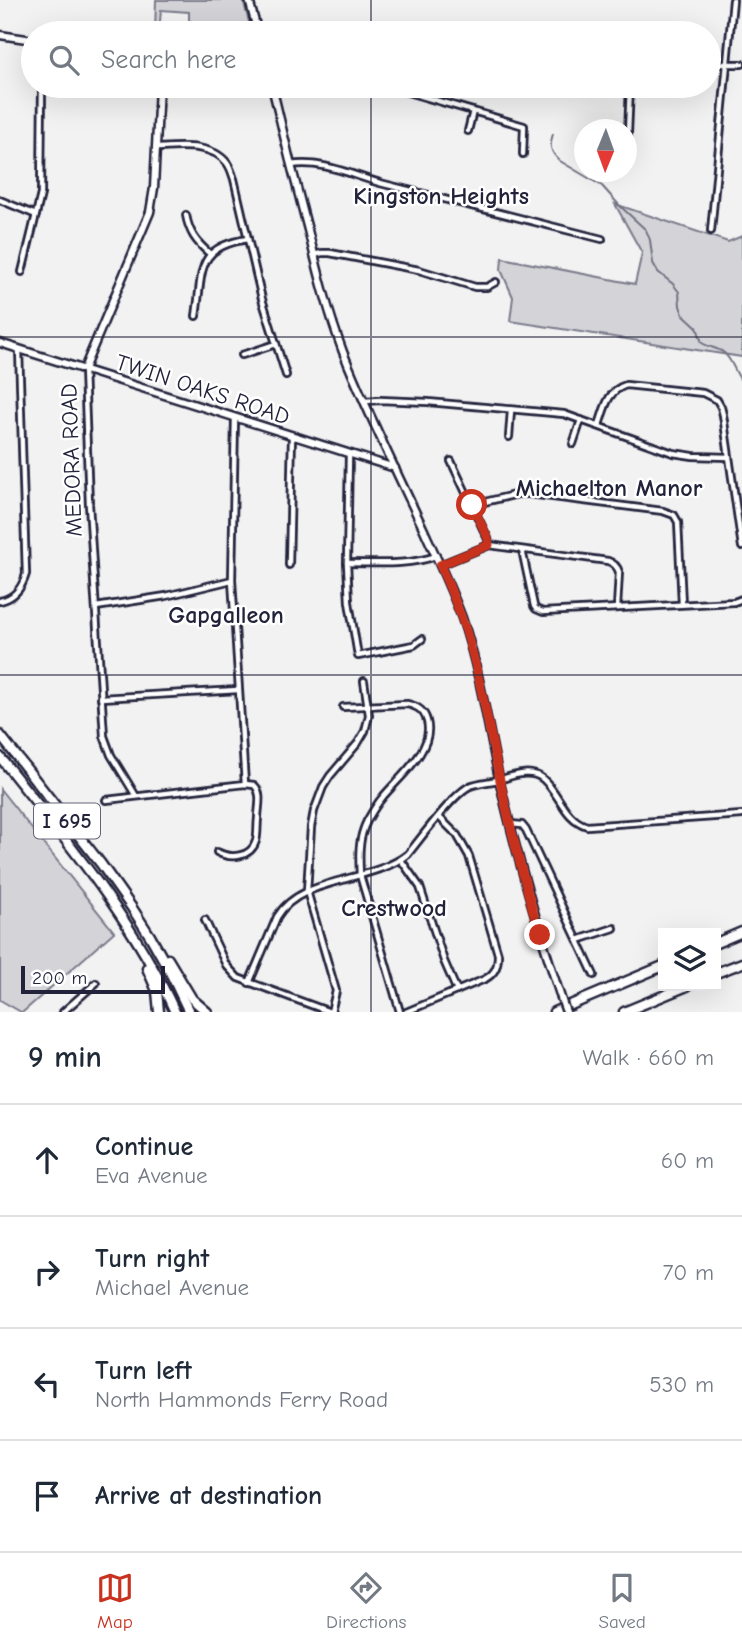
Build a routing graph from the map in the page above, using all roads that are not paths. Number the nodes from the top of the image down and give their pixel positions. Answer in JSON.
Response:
{"nodes":[{"id":1,"x":249,"y":0,"type":"edge"},
{"id":2,"x":733,"y":0,"type":"edge"},
{"id":3,"x":255,"y":21,"type":"edge"},
{"id":4,"x":0,"y":35,"type":"edge"},
{"id":5,"x":21,"y":38,"type":"edge"},
{"id":6,"x":721,"y":64,"type":"edge"},
{"id":7,"x":727,"y":64,"type":"junction"},
{"id":8,"x":742,"y":64,"type":"edge"},
{"id":9,"x":42,"y":98,"type":"edge"},
{"id":10,"x":158,"y":98,"type":"edge"},
{"id":11,"x":275,"y":98,"type":"edge"},
{"id":12,"x":428,"y":98,"type":"edge"},
{"id":13,"x":629,"y":98,"type":"edge"},
{"id":14,"x":473,"y":111,"type":"junction"},
{"id":15,"x":629,"y":119,"type":"edge"},
{"id":16,"x":468,"y":131,"type":"dead end"},
{"id":17,"x":156,"y":148,"type":"junction"},
{"id":18,"x":523,"y":153,"type":"dead end"},
{"id":19,"x":291,"y":165,"type":"junction"},
{"id":20,"x":0,"y":200,"type":"edge"},
{"id":21,"x":36,"y":215,"type":"junction"},
{"id":22,"x":186,"y":215,"type":"dead end"},
{"id":23,"x":711,"y":231,"type":"dead end"},
{"id":24,"x":248,"y":239,"type":"junction"},
{"id":25,"x":602,"y":239,"type":"dead end"},
{"id":26,"x":209,"y":253,"type":"junction"},
{"id":27,"x":314,"y":255,"type":"junction"},
{"id":28,"x":22,"y":272,"type":"dead end"},
{"id":29,"x":496,"y":282,"type":"dead end"},
{"id":30,"x":196,"y":316,"type":"dead end"},
{"id":31,"x":0,"y":343,"type":"edge"},
{"id":32,"x":276,"y":344,"type":"junction"},
{"id":33,"x":19,"y":349,"type":"junction"},
{"id":34,"x":242,"y":355,"type":"dead end"},
{"id":35,"x":84,"y":369,"type":"junction"},
{"id":36,"x":286,"y":375,"type":"dead end"},
{"id":37,"x":364,"y":401,"type":"junction"},
{"id":38,"x":511,"y":410,"type":"junction"},
{"id":39,"x":235,"y":417,"type":"junction"},
{"id":40,"x":581,"y":420,"type":"junction"},
{"id":41,"x":599,"y":425,"type":"junction"},
{"id":42,"x":292,"y":436,"type":"junction"},
{"id":43,"x":509,"y":437,"type":"dead end"},
{"id":44,"x":573,"y":444,"type":"dead end"},
{"id":45,"x":349,"y":454,"type":"junction"},
{"id":46,"x":729,"y":457,"type":"junction"},
{"id":47,"x":451,"y":461,"type":"dead end"},
{"id":48,"x":395,"y":468,"type":"junction"},
{"id":49,"x":472,"y":505,"type":"junction"},
{"id":50,"x":489,"y":545,"type":"junction"},
{"id":51,"x":742,"y":547,"type":"edge"},
{"id":52,"x":522,"y":550,"type":"junction"},
{"id":53,"x":436,"y":556,"type":"junction"},
{"id":54,"x":347,"y":563,"type":"junction"},
{"id":55,"x":289,"y":565,"type":"dead end"},
{"id":56,"x":440,"y":565,"type":"junction"},
{"id":57,"x":232,"y":580,"type":"junction"},
{"id":58,"x":742,"y":599,"type":"edge"},
{"id":59,"x":0,"y":601,"type":"edge"},
{"id":60,"x":682,"y":604,"type":"junction"},
{"id":61,"x":96,"y":607,"type":"junction"},
{"id":62,"x":617,"y":608,"type":"junction"},
{"id":63,"x":422,"y":639,"type":"dead end"},
{"id":64,"x":364,"y":681,"type":"dead end"},
{"id":65,"x":238,"y":690,"type":"junction"},
{"id":66,"x":101,"y":698,"type":"junction"},
{"id":67,"x":369,"y":706,"type":"junction"},
{"id":68,"x":342,"y":707,"type":"dead end"},
{"id":69,"x":0,"y":735,"type":"edge"},
{"id":70,"x":0,"y":757,"type":"edge"},
{"id":71,"x":500,"y":780,"type":"junction"},
{"id":72,"x":245,"y":784,"type":"junction"},
{"id":73,"x":136,"y":796,"type":"junction"},
{"id":74,"x":106,"y":800,"type":"dead end"},
{"id":75,"x":742,"y":815,"type":"edge"},
{"id":76,"x":439,"y":817,"type":"junction"},
{"id":77,"x":510,"y":824,"type":"junction"},
{"id":78,"x":217,"y":852,"type":"dead end"},
{"id":79,"x":401,"y":860,"type":"junction"},
{"id":80,"x":360,"y":875,"type":"junction"},
{"id":81,"x":307,"y":891,"type":"junction"},
{"id":82,"x":132,"y":908,"type":"junction"},
{"id":83,"x":205,"y":920,"type":"dead end"},
{"id":84,"x":128,"y":928,"type":"junction"},
{"id":85,"x":614,"y":928,"type":"dead end"},
{"id":86,"x":742,"y":932,"type":"edge"},
{"id":87,"x":578,"y":940,"type":"junction"},
{"id":88,"x":721,"y":941,"type":"edge"},
{"id":89,"x":742,"y":963,"type":"edge"},
{"id":90,"x":658,"y":968,"type":"edge"},
{"id":91,"x":721,"y":972,"type":"edge"},
{"id":92,"x":594,"y":975,"type":"dead end"},
{"id":93,"x":96,"y":983,"type":"dead end"},
{"id":94,"x":249,"y":983,"type":"junction"},
{"id":95,"x":457,"y":991,"type":"junction"},
{"id":96,"x":675,"y":991,"type":"edge"},
{"id":97,"x":63,"y":1012,"type":"edge"},
{"id":98,"x":159,"y":1012,"type":"edge"},
{"id":99,"x":175,"y":1012,"type":"edge"},
{"id":100,"x":189,"y":1012,"type":"edge"},
{"id":101,"x":206,"y":1012,"type":"edge"},
{"id":102,"x":330,"y":1012,"type":"edge"},
{"id":103,"x":400,"y":1012,"type":"edge"},
{"id":104,"x":406,"y":1012,"type":"edge"},
{"id":105,"x":554,"y":1012,"type":"edge"},
{"id":106,"x":566,"y":1012,"type":"edge"},
{"id":107,"x":624,"y":1012,"type":"edge"}],
"edges":[{"from":1,"to":3,"type":"street"},
{"from":2,"to":7,"type":"street"},
{"from":4,"to":5,"type":"street"},
{"from":6,"to":7,"type":"street"},
{"from":7,"to":8,"type":"street"},
{"from":7,"to":23,"type":"street"},
{"from":9,"to":21,"type":"street"},
{"from":10,"to":17,"type":"street","name":"MEDORA ROAD"},
{"from":11,"to":19,"type":"street"},
{"from":12,"to":14,"type":"street"},
{"from":13,"to":15,"type":"street"},
{"from":14,"to":16,"type":"street"},
{"from":14,"to":18,"type":"street"},
{"from":17,"to":24,"type":"street"},
{"from":17,"to":35,"type":"street","name":"MEDORA ROAD"},
{"from":19,"to":25,"type":"street"},
{"from":19,"to":27,"type":"street"},
{"from":20,"to":21,"type":"street"},
{"from":21,"to":28,"type":"street"},
{"from":22,"to":26,"type":"street"},
{"from":24,"to":26,"type":"street"},
{"from":24,"to":32,"type":"street"},
{"from":26,"to":30,"type":"street"},
{"from":27,"to":29,"type":"street"},
{"from":27,"to":37,"type":"street"},
{"from":31,"to":33,"type":"street","name":"TWIN OAKS ROAD"},
{"from":32,"to":34,"type":"street"},
{"from":32,"to":36,"type":"street"},
{"from":33,"to":35,"type":"street","name":"TWIN OAKS ROAD"},
{"from":33,"to":59,"type":"street"},
{"from":35,"to":39,"type":"street","name":"TWIN OAKS ROAD"},
{"from":35,"to":61,"type":"street","name":"MEDORA ROAD"},
{"from":37,"to":38,"type":"street"},
{"from":37,"to":48,"type":"street"},
{"from":38,"to":40,"type":"street"},
{"from":38,"to":43,"type":"street"},
{"from":39,"to":42,"type":"street","name":"TWIN OAKS ROAD"},
{"from":39,"to":57,"type":"street"},
{"from":40,"to":41,"type":"street"},
{"from":40,"to":44,"type":"street"},
{"from":41,"to":46,"type":"street"},
{"from":41,"to":46,"type":"street"},
{"from":42,"to":45,"type":"street","name":"TWIN OAKS ROAD"},
{"from":42,"to":55,"type":"street"},
{"from":45,"to":48,"type":"street","name":"TWIN OAKS ROAD"},
{"from":45,"to":54,"type":"street"},
{"from":46,"to":51,"type":"street"},
{"from":47,"to":49,"type":"street"},
{"from":48,"to":53,"type":"street"},
{"from":49,"to":50,"type":"street"},
{"from":49,"to":60,"type":"street"},
{"from":50,"to":52,"type":"street"},
{"from":50,"to":56,"type":"street"},
{"from":52,"to":62,"type":"street"},
{"from":52,"to":62,"type":"street"},
{"from":53,"to":54,"type":"street"},
{"from":53,"to":56,"type":"street"},
{"from":54,"to":63,"type":"street"},
{"from":56,"to":71,"type":"street"},
{"from":57,"to":61,"type":"street"},
{"from":57,"to":65,"type":"street"},
{"from":58,"to":60,"type":"street"},
{"from":60,"to":62,"type":"street"},
{"from":61,"to":66,"type":"street","name":"MEDORA ROAD"},
{"from":64,"to":67,"type":"street"},
{"from":65,"to":66,"type":"street"},
{"from":65,"to":72,"type":"street"},
{"from":66,"to":73,"type":"street","name":"MEDORA ROAD"},
{"from":67,"to":68,"type":"street"},
{"from":67,"to":80,"type":"street"},
{"from":67,"to":81,"type":"street"},
{"from":69,"to":82,"type":"highway","number":"I 695"},
{"from":70,"to":84,"type":"highway","number":"I 695"},
{"from":71,"to":75,"type":"street"},
{"from":71,"to":76,"type":"street"},
{"from":71,"to":77,"type":"street"},
{"from":72,"to":73,"type":"street"},
{"from":72,"to":78,"type":"street"},
{"from":73,"to":74,"type":"street"},
{"from":76,"to":79,"type":"street"},
{"from":76,"to":95,"type":"street"},
{"from":77,"to":87,"type":"street"},
{"from":77,"to":106,"type":"street","bridge":true},
{"from":79,"to":80,"type":"street"},
{"from":79,"to":95,"type":"street"},
{"from":80,"to":81,"type":"street"},
{"from":80,"to":103,"type":"street"},
{"from":81,"to":94,"type":"street"},
{"from":81,"to":102,"type":"street"},
{"from":82,"to":100,"type":"highway","number":"I 695"},
{"from":82,"to":101,"type":"highway"},
{"from":83,"to":94,"type":"street"},
{"from":84,"to":98,"type":"highway"},
{"from":84,"to":99,"type":"highway","number":"I 695"},
{"from":85,"to":87,"type":"street"},
{"from":86,"to":88,"type":"highway"},
{"from":87,"to":92,"type":"street"},
{"from":89,"to":91,"type":"highway"},
{"from":90,"to":105,"type":"highway"},
{"from":93,"to":97,"type":"street"},
{"from":94,"to":102,"type":"street"},
{"from":95,"to":104,"type":"street"},
{"from":96,"to":107,"type":"highway"}]}
